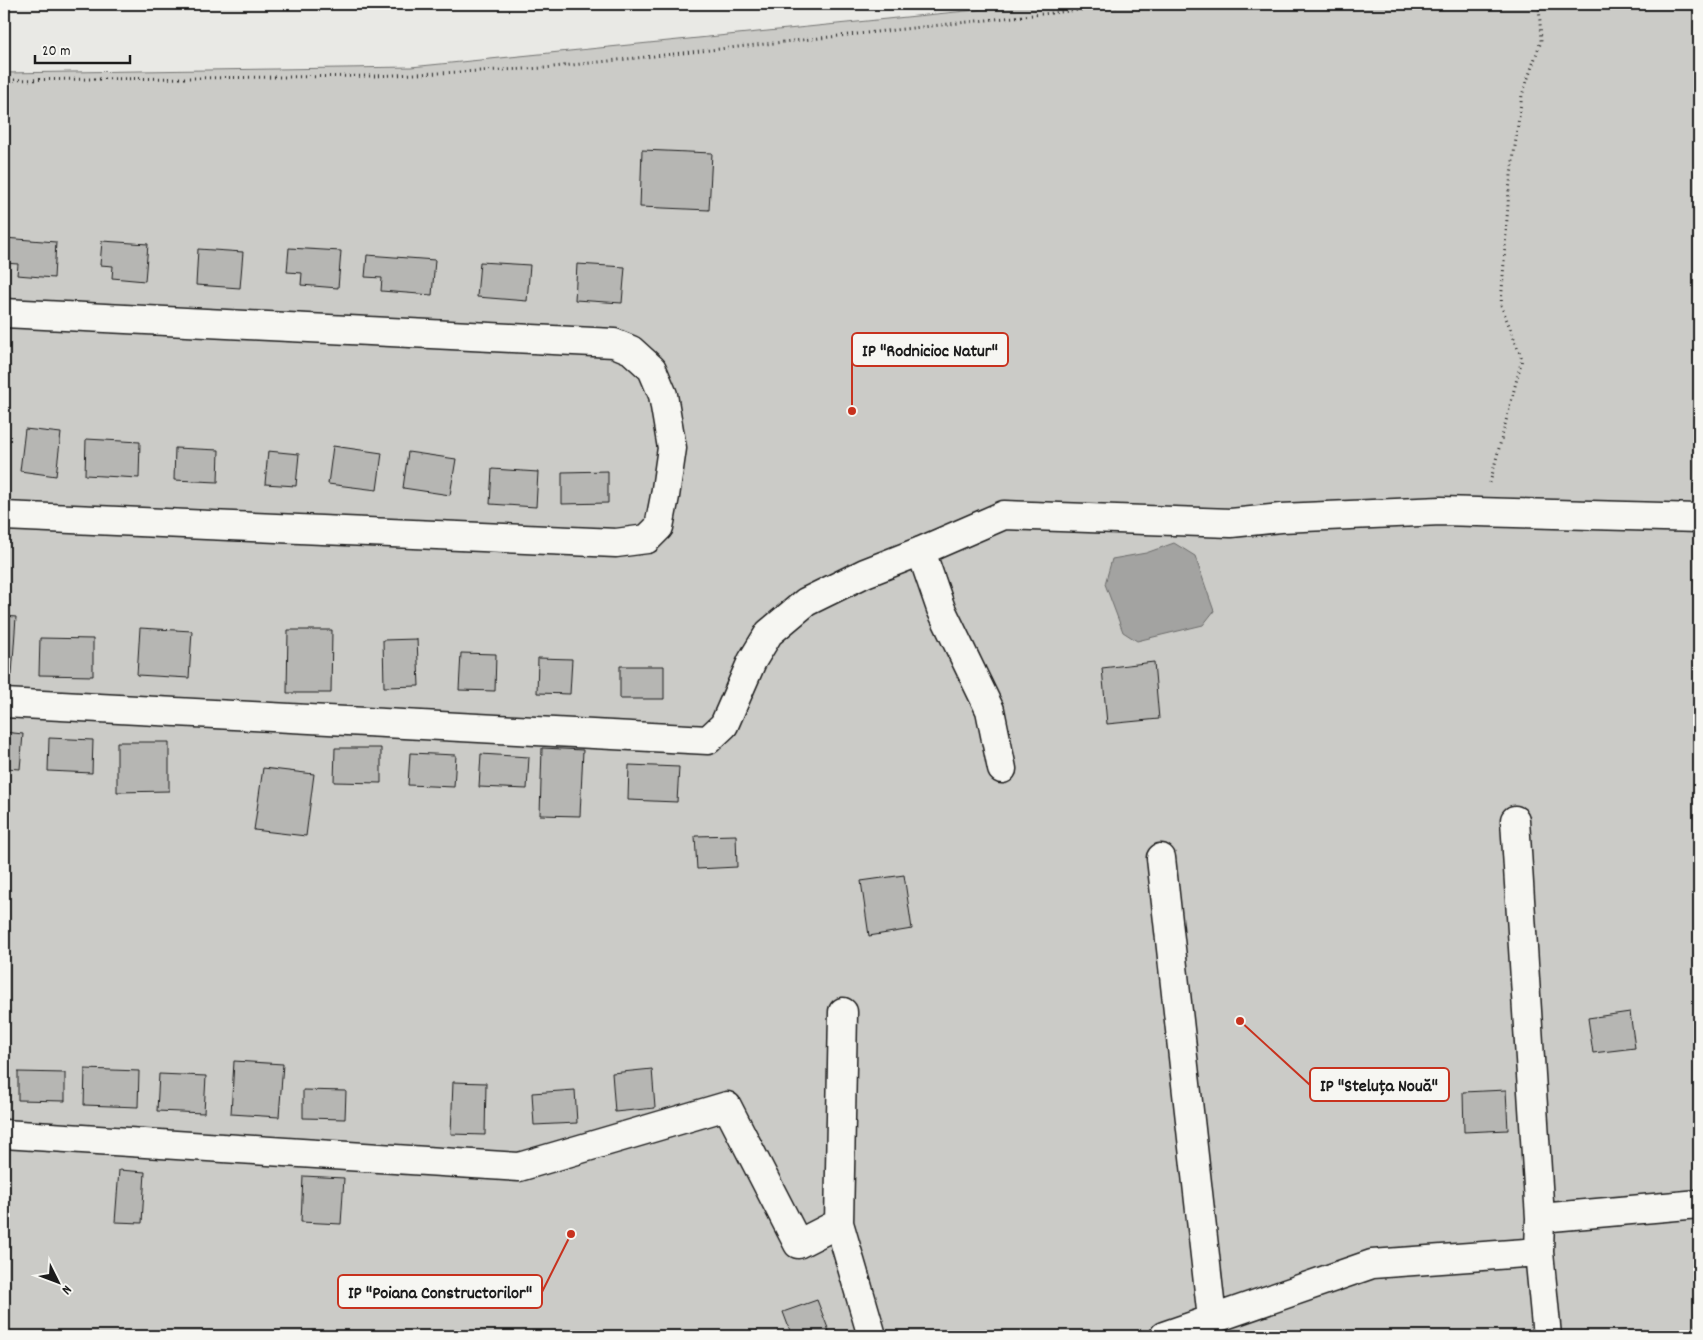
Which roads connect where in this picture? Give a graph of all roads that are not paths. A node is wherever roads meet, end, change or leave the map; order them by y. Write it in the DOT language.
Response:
graph roads {
  1 [pos="4,313"];
  2 [pos="4,516"];
  3 [pos="1699,518"];
  4 [pos="921,551"];
  5 [pos="4,703"];
  6 [pos="1002,769"];
  7 [pos="1515,820"];
  8 [pos="1161,858"];
  9 [pos="843,1012"];
  10 [pos="4,1134"];
  11 [pos="1699,1204"];
  12 [pos="1540,1218"];
  13 [pos="839,1224"];
  14 [pos="1539,1252"];
  15 [pos="1212,1319"];
  16 [pos="872,1336"];
  17 [pos="1164,1336"];
  18 [pos="1547,1336"];
  1 -- 2 [label="street"];
  3 -- 4 [label="street"];
  4 -- 5 [label="street"];
  4 -- 6 [label="street"];
  7 -- 12 [label="street"];
  8 -- 15 [label="street"];
  9 -- 13 [label="street"];
  10 -- 13 [label="street"];
  11 -- 12 [label="street"];
  12 -- 14 [label="street"];
  13 -- 16 [label="street"];
  14 -- 15 [label="street"];
  14 -- 18 [label="street"];
  15 -- 17 [label="street"];
}
